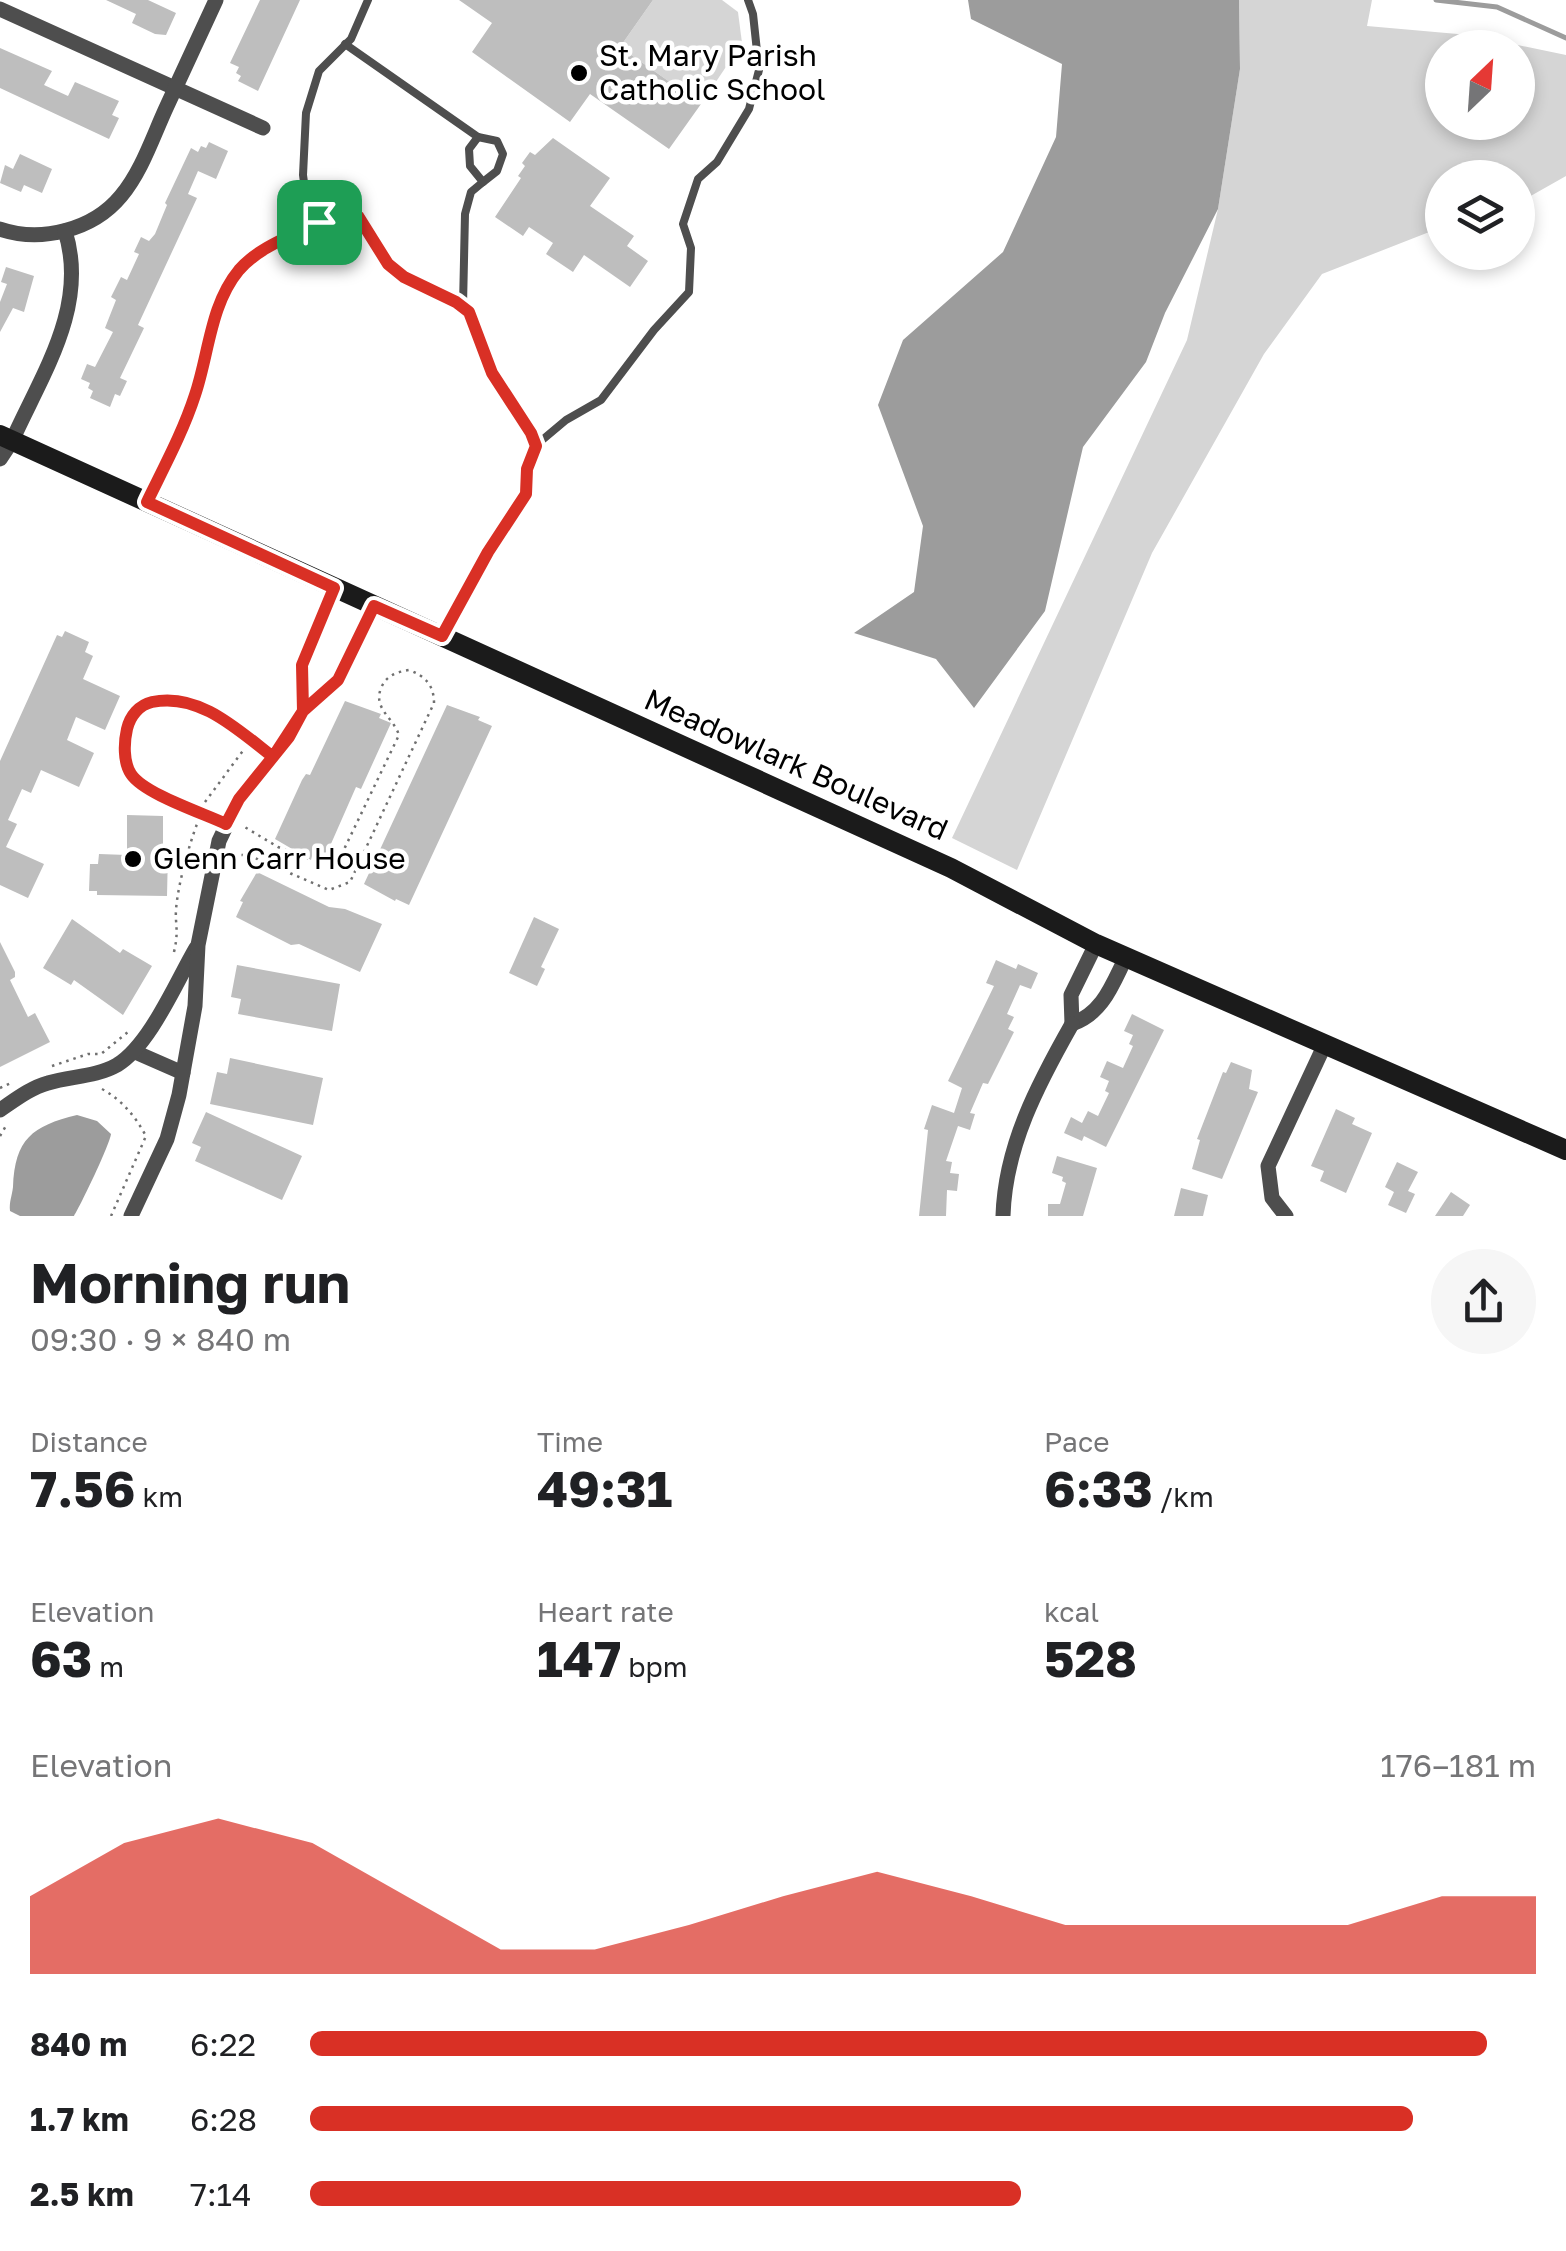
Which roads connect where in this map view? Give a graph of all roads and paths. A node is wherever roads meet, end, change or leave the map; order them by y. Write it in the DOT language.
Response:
graph roads {
  1 [pos="216,0"];
  2 [pos="368,0"];
  3 [pos="748,0"];
  4 [pos="0,9"];
  5 [pos="345,44"];
  6 [pos="175,89"];
  7 [pos="263,128"];
  8 [pos="478,137"];
  9 [pos="483,182"];
  10 [pos="310,226"];
  11 [pos="0,229"];
  12 [pos="66,232"];
  13 [pos="463,306"];
  14 [pos="6,438"];
  15 [pos="536,446"];
  16 [pos="0,460"];
  17 [pos="147,502"];
  18 [pos="334,588"];
  19 [pos="374,606"];
  20 [pos="442,636"];
  21 [pos="303,711"];
  22 [pos="250,740"];
  23 [pos="273,757"];
  24 [pos="202,812"];
  25 [pos="233,823"];
  26 [pos="228,858"];
  27 [pos="1096,944"];
  28 [pos="198,945"];
  29 [pos="1126,957"];
  30 [pos="172,960"];
  31 [pos="1072,1024"];
  32 [pos="131,1030"];
  33 [pos="1325,1044"];
  34 [pos="135,1052"];
  35 [pos="50,1068"];
  36 [pos="183,1073"];
  37 [pos="14,1082"];
  38 [pos="98,1087"];
  39 [pos="0,1088"];
  40 [pos="5,1115"];
  41 [pos="0,1136"];
  42 [pos="1566,1150"];
  43 [pos="111,1216"];
  44 [pos="132,1216"];
  45 [pos="1003,1216"];
  46 [pos="1286,1216"];
  1 -- 6 [label="street"];
  2 -- 5 [label="lane"];
  3 -- 15 [label="lane"];
  4 -- 6 [label="street"];
  5 -- 8 [label="lane"];
  5 -- 10 [label="lane"];
  6 -- 7 [label="street"];
  6 -- 12 [label="street"];
  8 -- 9 [label="lane"];
  8 -- 9 [label="lane"];
  9 -- 13 [label="lane"];
  10 -- 13 [label="lane"];
  10 -- 17 [label="lane"];
  11 -- 12 [label="street"];
  12 -- 14 [label="street"];
  13 -- 15 [label="lane"];
  14 -- 16 [label="street"];
  14 -- 17 [label="street, Meadowlark Boulevard"];
  15 -- 20 [label="lane"];
  17 -- 18 [label="street, Meadowlark Boulevard"];
  18 -- 19 [label="street, Meadowlark Boulevard"];
  18 -- 21 [label="street"];
  19 -- 20 [label="street, Meadowlark Boulevard"];
  19 -- 21 [label="street"];
  20 -- 27 [label="street, Meadowlark Boulevard"];
  21 -- 23 [label="street"];
  22 -- 23 [label="lane"];
  22 -- 24 [label="path"];
  22 -- 24 [label="lane"];
  23 -- 25 [label="street"];
  24 -- 25 [label="lane"];
  24 -- 30 [label="path"];
  25 -- 26 [label="path"];
  25 -- 28 [label="street"];
  27 -- 29 [label="street, Meadowlark Boulevard"];
  27 -- 31 [label="street"];
  28 -- 34 [label="street"];
  28 -- 36 [label="street"];
  29 -- 31 [label="street"];
  29 -- 33 [label="street, Meadowlark Boulevard"];
  31 -- 45 [label="street"];
  32 -- 35 [label="path"];
  33 -- 42 [label="street, Meadowlark Boulevard"];
  33 -- 46 [label="street"];
  34 -- 36 [label="street"];
  34 -- 40 [label="street"];
  36 -- 44 [label="street"];
  37 -- 39 [label="path"];
  38 -- 43 [label="path"];
  40 -- 41 [label="path"];
}
